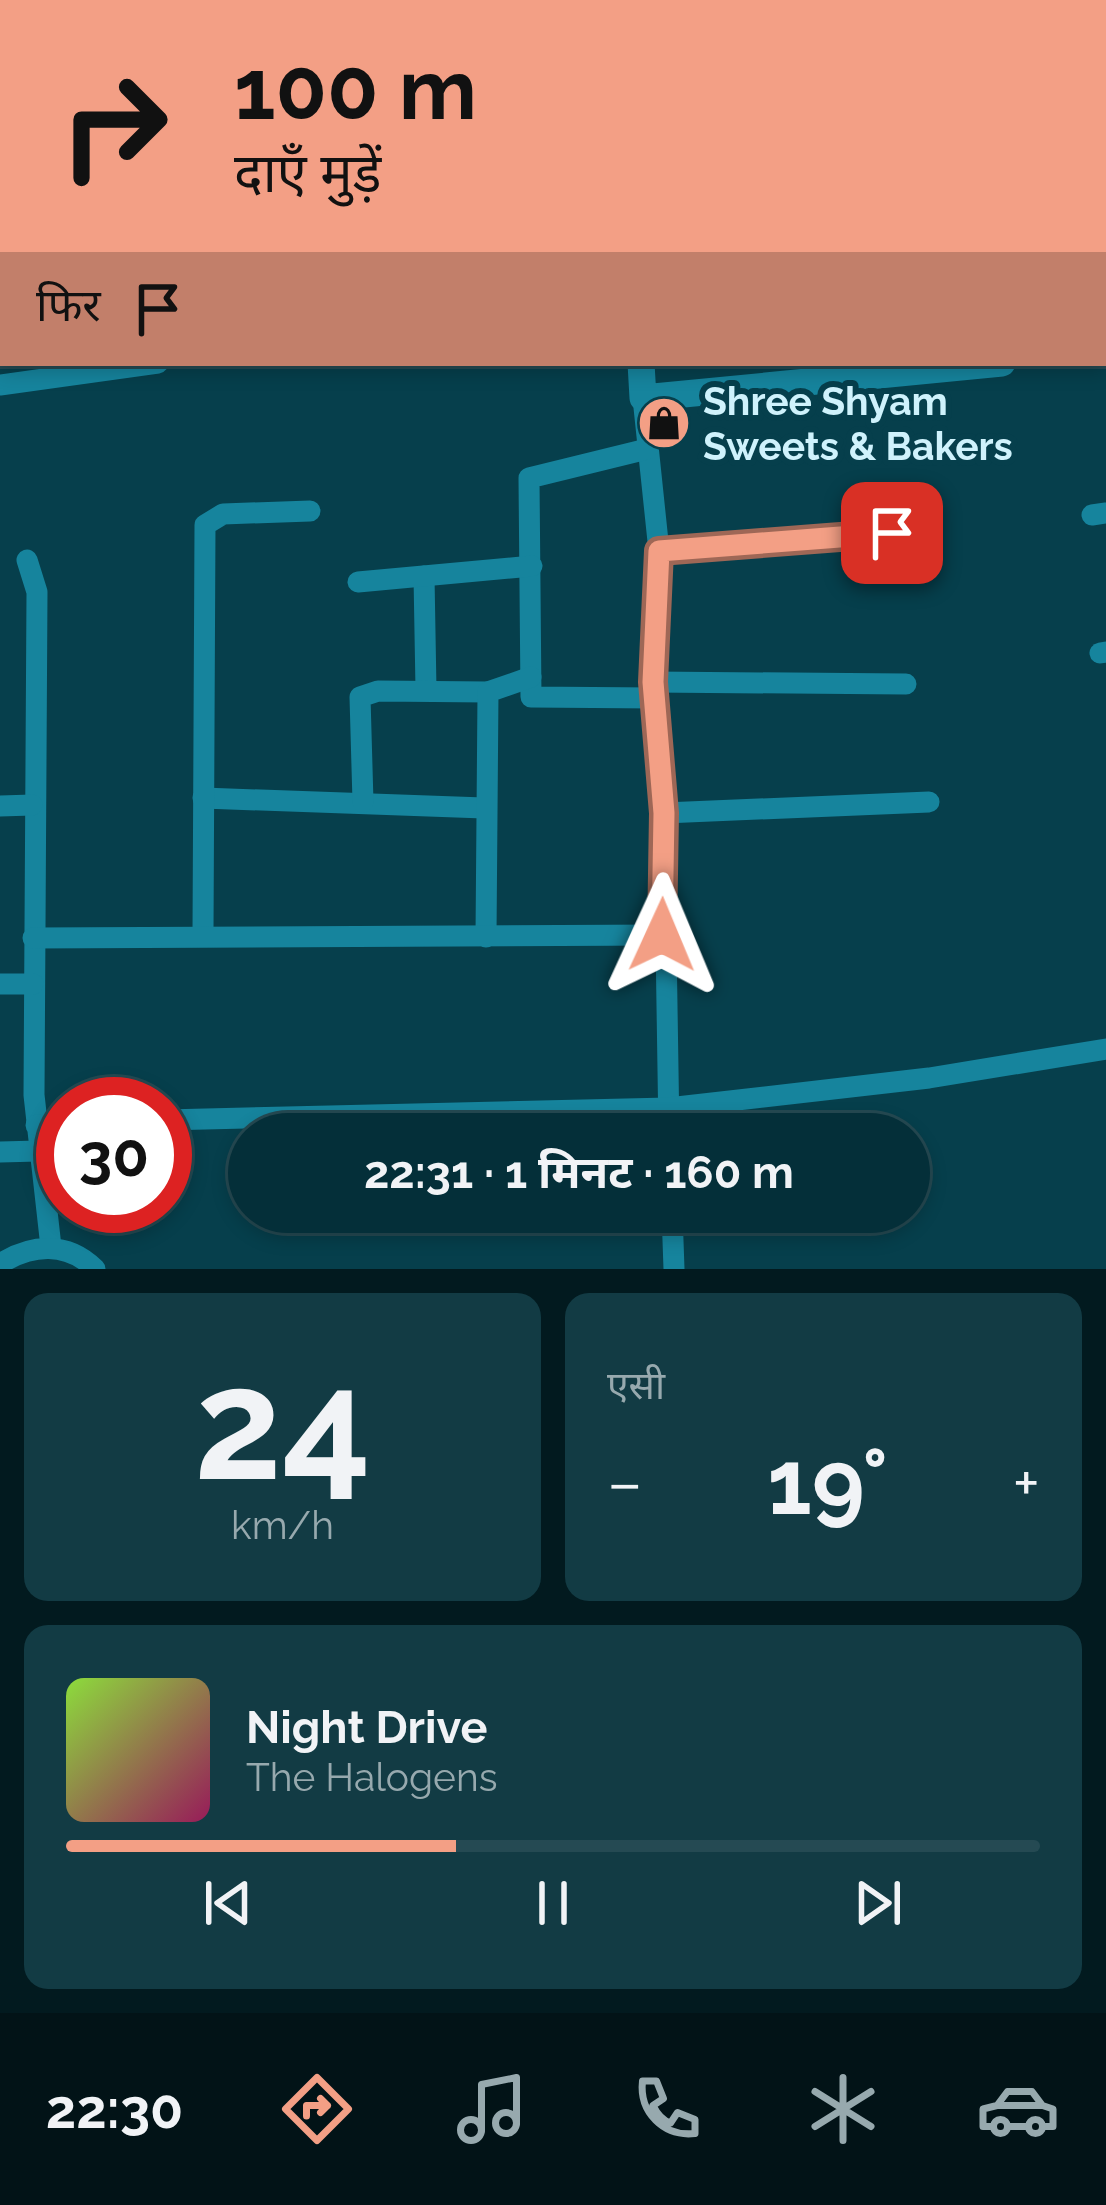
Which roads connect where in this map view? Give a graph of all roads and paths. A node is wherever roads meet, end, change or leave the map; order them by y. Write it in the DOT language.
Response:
graph roads {
  1 [pos="136,366"];
  2 [pos="641,366"];
  3 [pos="971,366"];
  4 [pos="0,385"];
  5 [pos="643,398"];
  6 [pos="647,449"];
  7 [pos="310,511"];
  8 [pos="892,533"];
  9 [pos="659,551"];
  10 [pos="27,560"];
  11 [pos="532,566"];
  12 [pos="424,576"];
  13 [pos="358,582"];
  14 [pos="531,677"];
  15 [pos="906,684"];
  16 [pos="426,690"];
  17 [pos="653,690"];
  18 [pos="488,692"];
  19 [pos="203,798"];
  20 [pos="363,802"];
  21 [pos="929,802"];
  22 [pos="32,805"];
  23 [pos="0,806"];
  24 [pos="484,808"];
  25 [pos="664,813"];
  26 [pos="203,933"];
  27 [pos="662,935"];
  28 [pos="486,937"];
  29 [pos="33,938"];
  30 [pos="33,983"];
  31 [pos="0,984"];
  32 [pos="1106,1049"];
  33 [pos="668,1108"];
  34 [pos="668,1113"];
  35 [pos="192,1119"];
  36 [pos="36,1125"];
  37 [pos="0,1151"];
  38 [pos="36,1151"];
  39 [pos="49,1233"];
  40 [pos="673,1233"];
  41 [pos="51,1247"];
  42 [pos="0,1264"];
  43 [pos="95,1269"];
  44 [pos="674,1269"];
  1 -- 4 [label="street"];
  2 -- 5 [label="street"];
  3 -- 5 [label="street"];
  5 -- 6 [label="street"];
  6 -- 9 [label="street"];
  6 -- 11 [label="street"];
  7 -- 19 [label="street"];
  8 -- 9 [label="street"];
  9 -- 17 [label="street"];
  10 -- 22 [label="street"];
  11 -- 12 [label="street"];
  11 -- 14 [label="street"];
  12 -- 13 [label="street"];
  12 -- 16 [label="street"];
  14 -- 17 [label="street"];
  14 -- 18 [label="street"];
  15 -- 17 [label="street"];
  16 -- 18 [label="street"];
  16 -- 20 [label="street"];
  17 -- 25 [label="street"];
  18 -- 24 [label="street"];
  19 -- 20 [label="street"];
  19 -- 26 [label="street"];
  20 -- 24 [label="street"];
  21 -- 25 [label="street"];
  22 -- 23 [label="street"];
  22 -- 29 [label="street"];
  24 -- 28 [label="street"];
  25 -- 27 [label="street"];
  26 -- 28 [label="street"];
  26 -- 29 [label="street"];
  27 -- 28 [label="street"];
  27 -- 33 [label="street"];
  29 -- 30 [label="street"];
  30 -- 31 [label="street"];
  30 -- 36 [label="street"];
  32 -- 33 [label="street"];
  33 -- 34 [label="street"];
  33 -- 35 [label="street"];
  37 -- 38 [label="street"];
  39 -- 41 [label="street"];
  40 -- 44 [label="street"];
  41 -- 42 [label="street"];
  41 -- 43 [label="street"];
}
